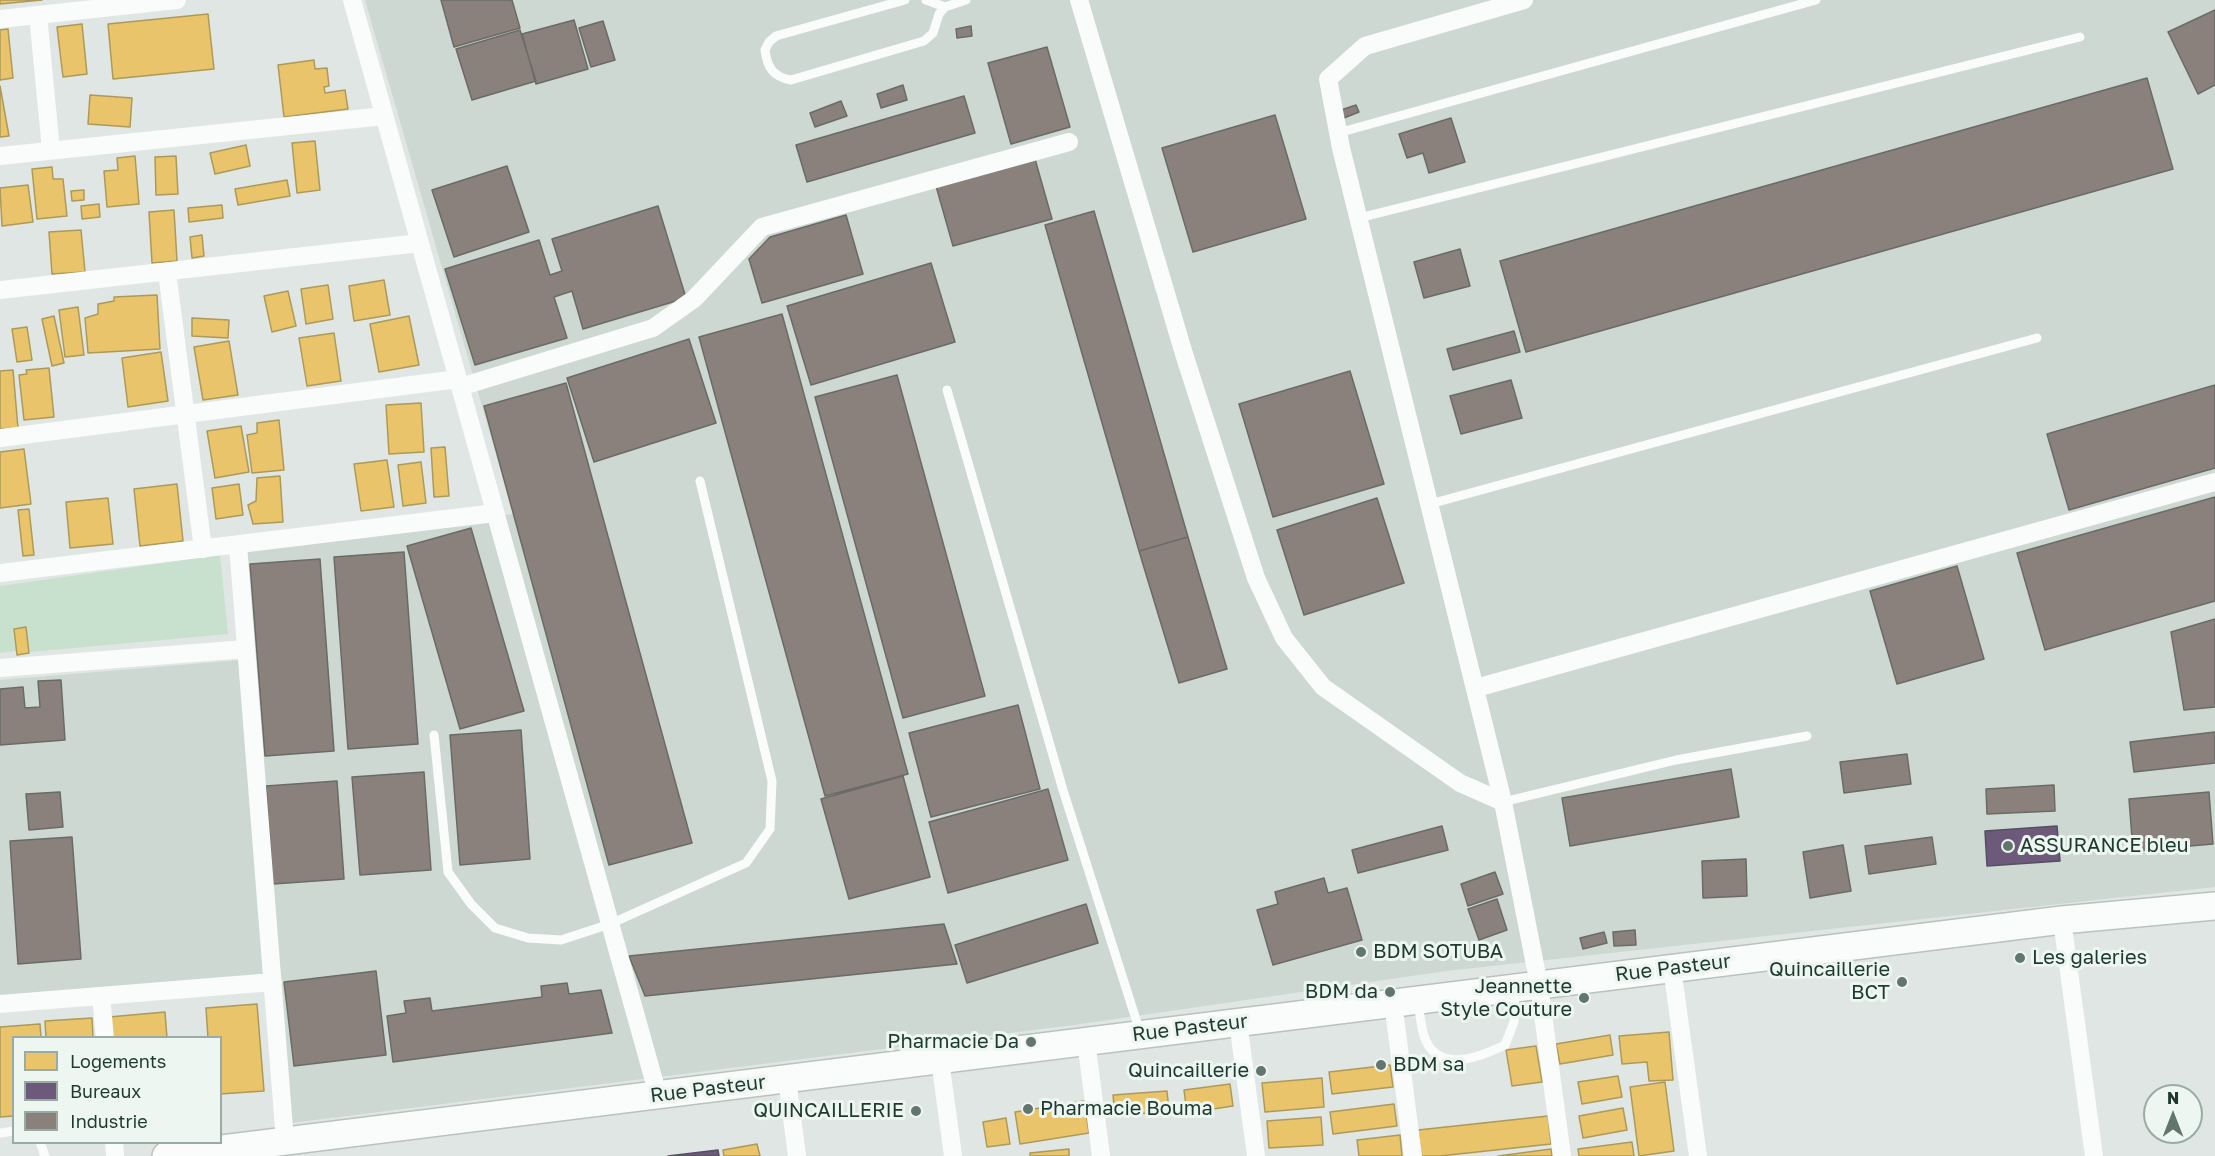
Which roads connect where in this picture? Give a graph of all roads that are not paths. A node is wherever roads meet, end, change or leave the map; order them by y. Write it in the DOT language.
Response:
graph roads {
  1 [pos="177,0"];
  2 [pos="352,0"];
  3 [pos="905,0"];
  4 [pos="926,0"];
  5 [pos="966,0"];
  6 [pos="1079,0"];
  7 [pos="1524,0"];
  8 [pos="1816,0"];
  9 [pos="945,7"];
  10 [pos="38,15"];
  11 [pos="0,19"];
  12 [pos="2080,37"];
  13 [pos="384,116"];
  14 [pos="1338,133"];
  15 [pos="1069,142"];
  16 [pos="51,150"];
  17 [pos="0,156"];
  18 [pos="1359,218"];
  19 [pos="420,243"];
  20 [pos="167,272"];
  21 [pos="0,290"];
  22 [pos="2037,338"];
  23 [pos="459,383"];
  24 [pos="947,390"];
  25 [pos="186,414"];
  26 [pos="0,438"];
  27 [pos="700,481"];
  28 [pos="2215,482"];
  29 [pos="1430,504"];
  30 [pos="495,513"];
  31 [pos="238,545"];
  32 [pos="203,549"];
  33 [pos="0,573"];
  34 [pos="246,649"];
  35 [pos="0,668"];
  36 [pos="1476,688"];
  37 [pos="434,735"];
  38 [pos="1807,736"];
  39 [pos="1503,802"];
  40 [pos="2215,906"];
  41 [pos="2062,920"];
  42 [pos="610,924"];
  43 [pos="1672,968"];
  44 [pos="273,982"];
  45 [pos="1527,987"];
  46 [pos="101,996"];
  47 [pos="1405,1002"];
  48 [pos="0,1004"];
  49 [pos="1238,1022"];
  50 [pos="1141,1035"];
  51 [pos="105,1036"];
  52 [pos="1086,1041"];
  53 [pos="940,1060"];
  54 [pos="787,1079"];
  55 [pos="658,1095"];
  56 [pos="285,1142"];
  57 [pos="168,1156"];
  58 [pos="797,1156"];
  59 [pos="953,1156"];
  60 [pos="1101,1156"];
  61 [pos="1256,1156"];
  62 [pos="1413,1156"];
  63 [pos="1563,1156"];
  64 [pos="1698,1156"];
  65 [pos="2094,1156"];
  1 -- 10 [label="street"];
  2 -- 13 [label="street"];
  3 -- 9 [label="lane"];
  4 -- 9 [label="lane"];
  5 -- 9 [label="lane"];
  6 -- 39 [label="street"];
  7 -- 14 [label="street"];
  8 -- 14 [label="lane"];
  10 -- 11 [label="street"];
  10 -- 16 [label="street"];
  12 -- 18 [label="lane"];
  13 -- 16 [label="street"];
  13 -- 19 [label="street"];
  14 -- 18 [label="street"];
  15 -- 23 [label="street"];
  16 -- 17 [label="street"];
  18 -- 29 [label="street"];
  19 -- 20 [label="street"];
  19 -- 23 [label="street"];
  20 -- 21 [label="street"];
  20 -- 25 [label="street"];
  22 -- 29 [label="lane"];
  23 -- 25 [label="street"];
  23 -- 30 [label="street"];
  24 -- 50 [label="lane"];
  25 -- 26 [label="street"];
  25 -- 32 [label="street"];
  27 -- 42 [label="lane"];
  28 -- 36 [label="street"];
  29 -- 36 [label="street"];
  30 -- 31 [label="street"];
  30 -- 42 [label="street"];
  31 -- 32 [label="street"];
  31 -- 34 [label="street"];
  32 -- 33 [label="street"];
  34 -- 35 [label="street"];
  34 -- 44 [label="street"];
  36 -- 39 [label="street"];
  37 -- 42 [label="lane"];
  38 -- 39 [label="lane"];
  39 -- 45 [label="street"];
  40 -- 41 [label="main road, Rue Pasteur"];
  41 -- 43 [label="main road, Rue Pasteur"];
  41 -- 65 [label="street"];
  42 -- 55 [label="street"];
  43 -- 45 [label="main road, Rue Pasteur"];
  43 -- 64 [label="street"];
  44 -- 46 [label="street"];
  44 -- 56 [label="street"];
  45 -- 47 [label="main road, Rue Pasteur"];
  45 -- 47 [label="lane"];
  45 -- 63 [label="street"];
  46 -- 48 [label="street"];
  46 -- 51 [label="street"];
  47 -- 49 [label="main road, Rue Pasteur"];
  47 -- 62 [label="street"];
  49 -- 50 [label="main road, Rue Pasteur"];
  49 -- 61 [label="street"];
  50 -- 52 [label="main road, Rue Pasteur"];
  52 -- 53 [label="main road, Rue Pasteur"];
  52 -- 60 [label="street"];
  53 -- 54 [label="main road, Rue Pasteur"];
  53 -- 59 [label="street"];
  54 -- 55 [label="main road, Rue Pasteur"];
  54 -- 58 [label="street"];
  55 -- 56 [label="main road, Rue Pasteur"];
  56 -- 57 [label="main road, Rue Pasteur"];
}
